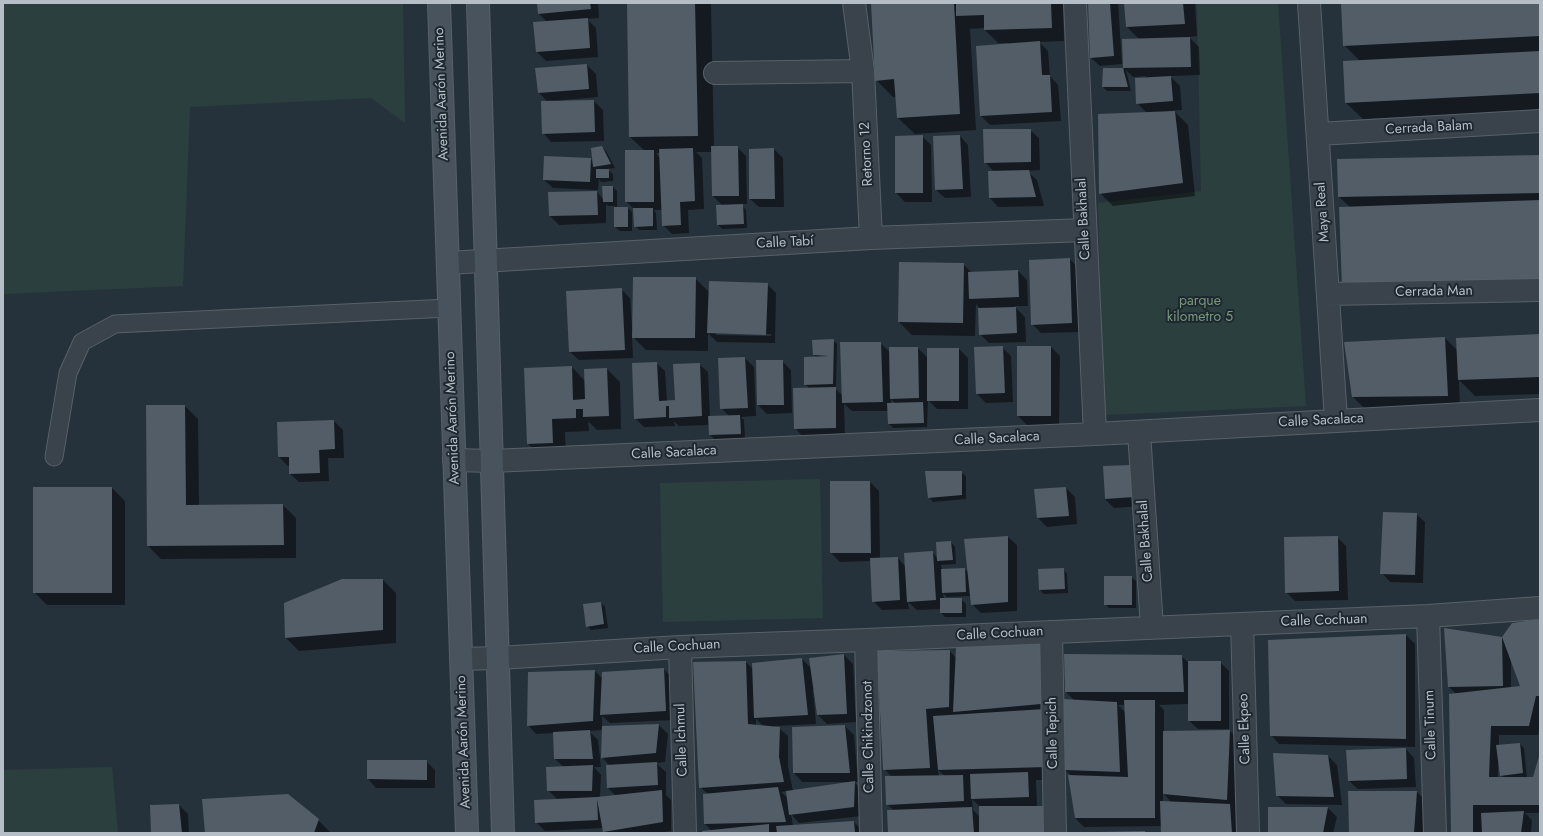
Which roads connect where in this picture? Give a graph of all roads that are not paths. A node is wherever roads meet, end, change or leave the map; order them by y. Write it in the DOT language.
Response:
graph roads {
  1 [pos="439,3"];
  2 [pos="478,3"];
  3 [pos="854,3"];
  4 [pos="1075,3"];
  5 [pos="1309,3"];
  6 [pos="863,71"];
  7 [pos="715,73"];
  8 [pos="1540,121"];
  9 [pos="1318,134"];
  10 [pos="1085,230"];
  11 [pos="871,238"];
  12 [pos="486,260"];
  13 [pos="448,263"];
  14 [pos="1540,290"];
  15 [pos="1328,294"];
  16 [pos="449,308"];
  17 [pos="1540,410"];
  18 [pos="1336,420"];
  19 [pos="1139,432"];
  20 [pos="1094,434"];
  21 [pos="54,457"];
  22 [pos="454,460"];
  23 [pos="492,461"];
  24 [pos="1540,608"];
  25 [pos="1428,616"];
  26 [pos="1242,624"];
  27 [pos="1152,627"];
  28 [pos="1051,632"];
  29 [pos="866,640"];
  30 [pos="680,647"];
  31 [pos="498,658"];
  32 [pos="461,659"];
  33 [pos="467,833"];
  34 [pos="504,833"];
  35 [pos="685,833"];
  36 [pos="871,833"];
  37 [pos="1055,833"];
  38 [pos="1248,833"];
  39 [pos="1435,833"];
  1 -- 13 [label="main road, Avenida Aarón Merino"];
  2 -- 12 [label="main road"];
  3 -- 6 [label="street, Retorno 12"];
  4 -- 10 [label="street, Calle Bakhalal"];
  5 -- 9 [label="street, Maya Real"];
  6 -- 7 [label="street"];
  6 -- 11 [label="street, Retorno 12"];
  8 -- 9 [label="street, Cerrada Balam"];
  9 -- 15 [label="street, Maya Real"];
  10 -- 11 [label="street, Calle Tabí"];
  10 -- 20 [label="street, Calle Bakhalal"];
  11 -- 12 [label="street, Calle Tabí"];
  12 -- 13 [label="street, Calle Tabí"];
  12 -- 23 [label="main road"];
  13 -- 16 [label="main road, Avenida Aarón Merino"];
  14 -- 15 [label="street, Cerrada Man"];
  15 -- 18 [label="street, Maya Real"];
  16 -- 21 [label="lane"];
  16 -- 22 [label="main road, Avenida Aarón Merino"];
  17 -- 18 [label="street, Calle Sacalaca"];
  18 -- 19 [label="street, Calle Sacalaca"];
  19 -- 20 [label="street, Calle Sacalaca"];
  19 -- 27 [label="street, Calle Bakhalal"];
  20 -- 23 [label="street, Calle Sacalaca"];
  22 -- 23 [label="street, Calle Sacalaca"];
  22 -- 32 [label="main road, Avenida Aarón Merino"];
  23 -- 31 [label="main road"];
  24 -- 25 [label="street, Calle Cochuan"];
  25 -- 26 [label="street, Calle Cochuan"];
  25 -- 39 [label="street, Calle Tinum"];
  26 -- 27 [label="street, Calle Cochuan"];
  26 -- 38 [label="street, Calle Ekpeo"];
  27 -- 28 [label="street, Calle Cochuan"];
  28 -- 29 [label="street, Calle Cochuan"];
  28 -- 37 [label="street, Calle Tepich"];
  29 -- 30 [label="street, Calle Cochuan"];
  29 -- 36 [label="street, Calle Chikindzonot"];
  30 -- 31 [label="street, Calle Cochuan"];
  30 -- 35 [label="street, Calle Ichmul"];
  31 -- 32 [label="street, Calle Cochuan"];
  31 -- 34 [label="main road"];
  32 -- 33 [label="main road, Avenida Aarón Merino"];
}
